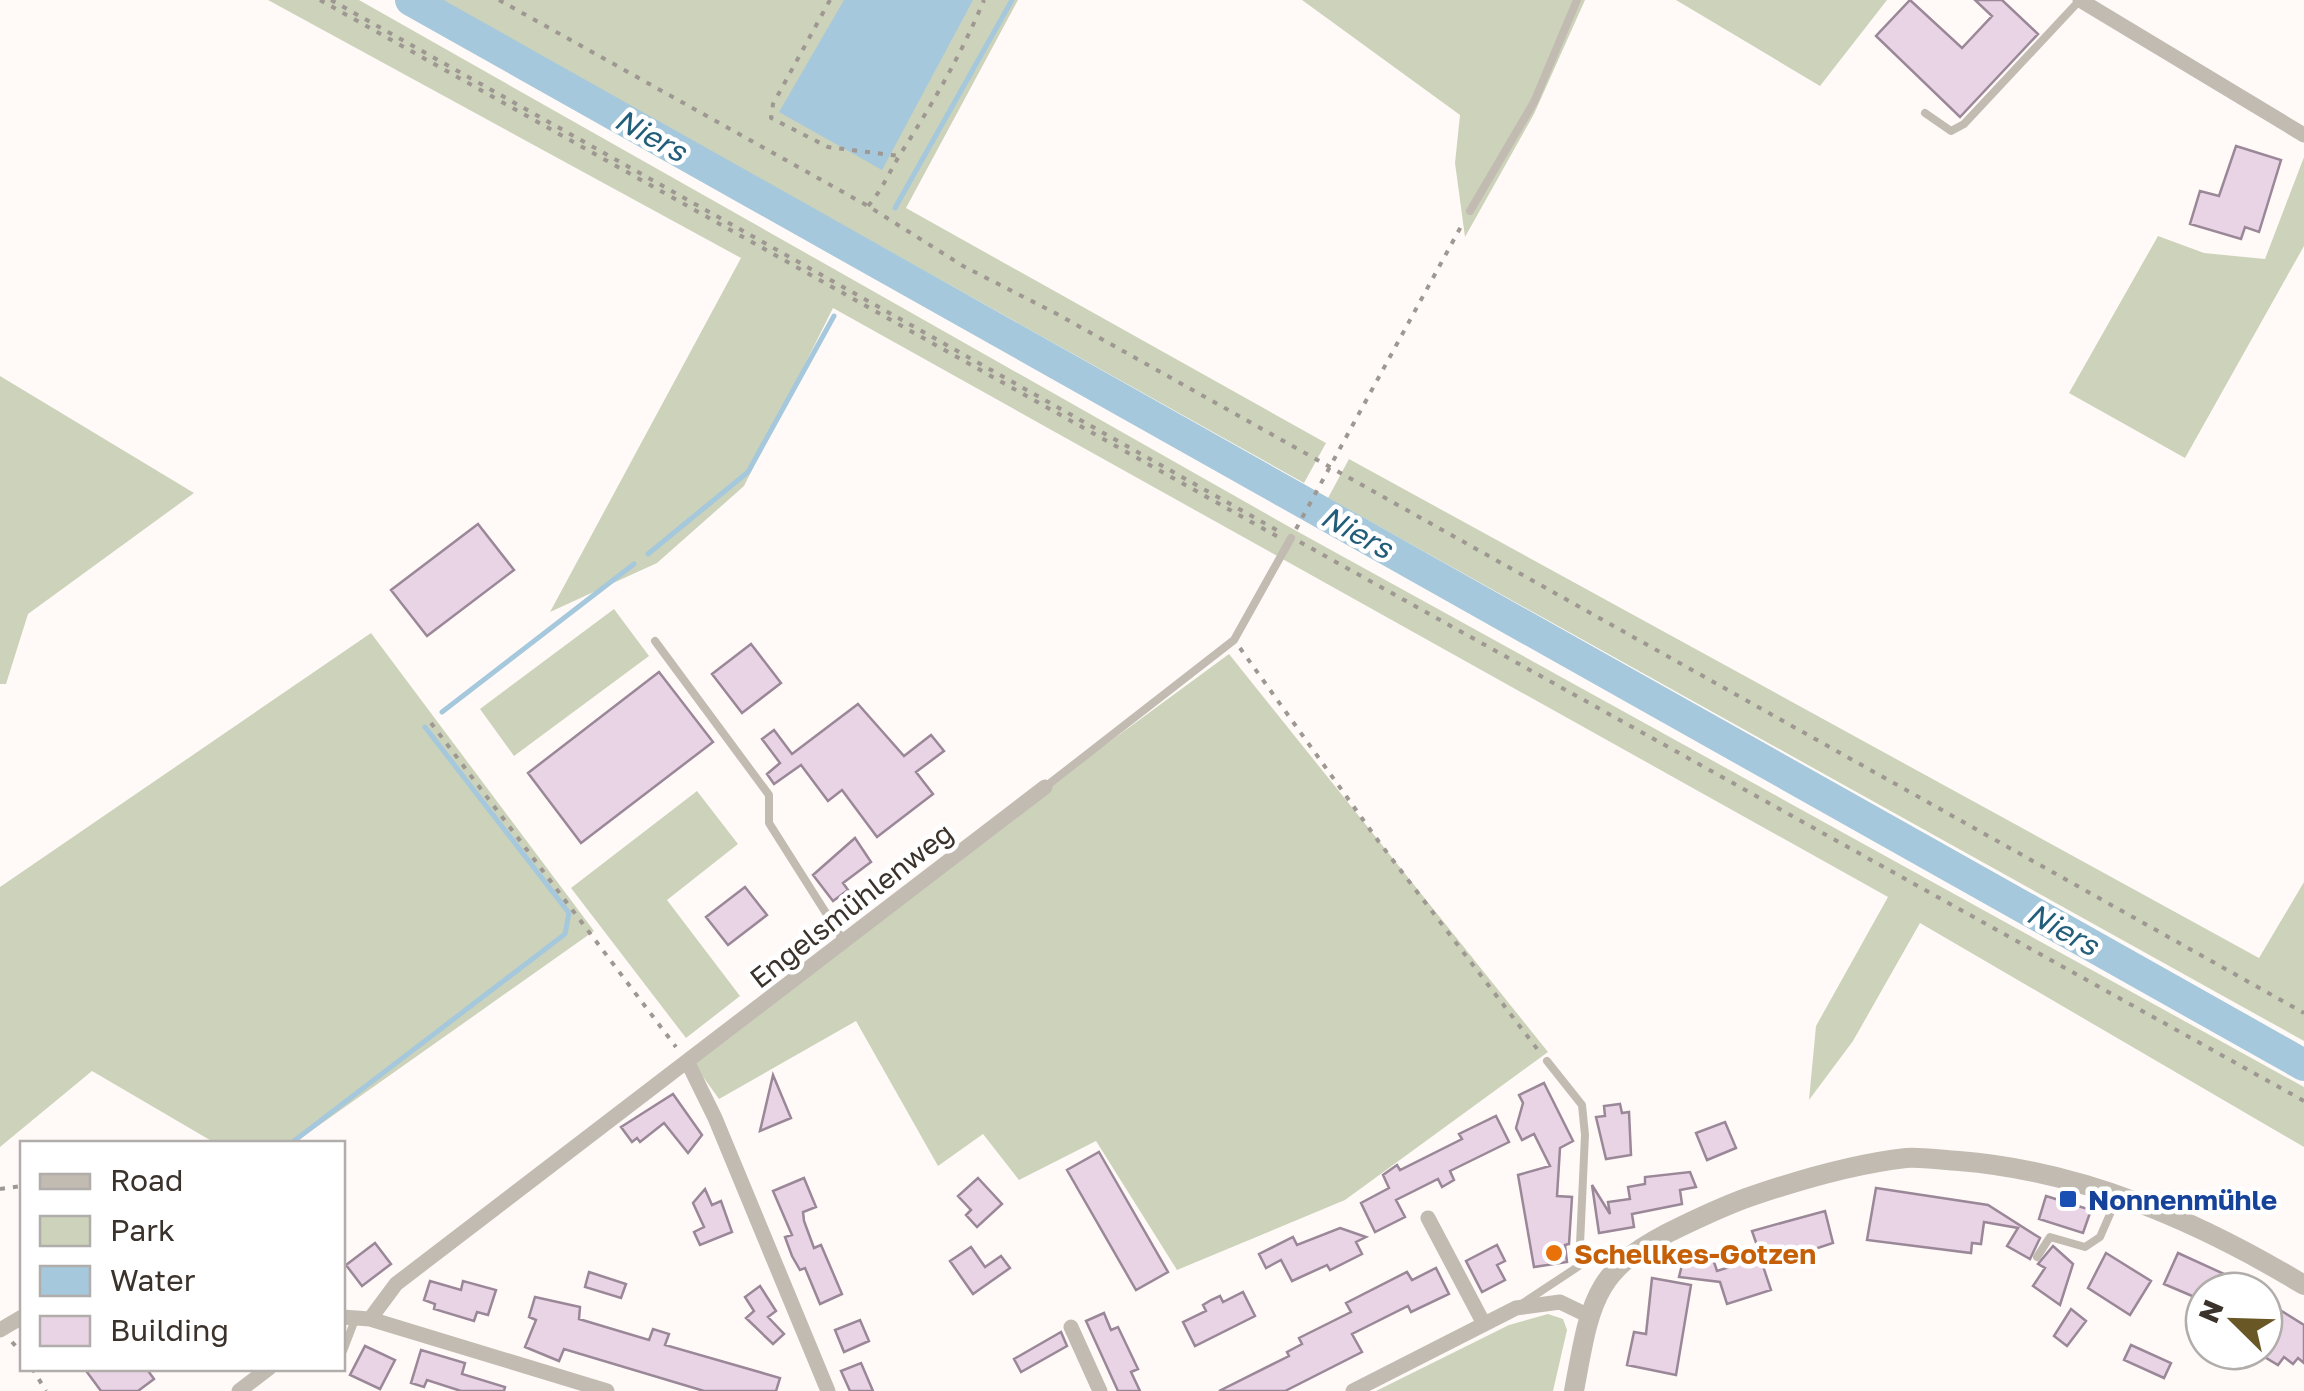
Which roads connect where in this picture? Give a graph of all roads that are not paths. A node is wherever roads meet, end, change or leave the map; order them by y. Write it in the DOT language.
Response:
graph roads {
  1 [pos="1577,0"];
  2 [pos="2080,0"];
  3 [pos="1925,113"];
  4 [pos="2304,135"];
  5 [pos="1470,211"];
  6 [pos="1291,538"];
  7 [pos="655,641"];
  8 [pos="1045,788"];
  9 [pos="844,942"];
  10 [pos="1547,1061"];
  11 [pos="688,1062"];
  12 [pos="2118,1194"];
  13 [pos="1428,1218"];
  14 [pos="2037,1257"];
  15 [pos="2304,1285"];
  16 [pos="1516,1308"];
  17 [pos="1589,1316"];
  18 [pos="356,1318"];
  19 [pos="1484,1324"];
  20 [pos="1071,1327"];
  21 [pos="345,1346"];
  22 [pos="265,1371"];
  23 [pos="240,1391"];
  24 [pos="606,1391"];
  25 [pos="828,1391"];
  26 [pos="1100,1391"];
  27 [pos="1354,1391"];
  28 [pos="1574,1391"];
  1 -- 5 [label="lane"];
  2 -- 3 [label="lane"];
  2 -- 4 [label="street"];
  6 -- 8 [label="lane"];
  7 -- 9 [label="lane"];
  8 -- 9 [label="street, Engelsmühlenweg"];
  9 -- 11 [label="street, Engelsmühlenweg"];
  10 -- 16 [label="lane"];
  11 -- 18 [label="street, Engelsmühlenweg"];
  11 -- 25 [label="street"];
  12 -- 14 [label="lane"];
  12 -- 15 [label="street"];
  12 -- 17 [label="street"];
  13 -- 19 [label="street"];
  16 -- 17 [label="street"];
  16 -- 19 [label="street"];
  17 -- 28 [label="street"];
  18 -- 21 [label="lane"];
  18 -- 24 [label="street"];
  19 -- 27 [label="street"];
  20 -- 26 [label="street"];
  22 -- 23 [label="street"];
}
